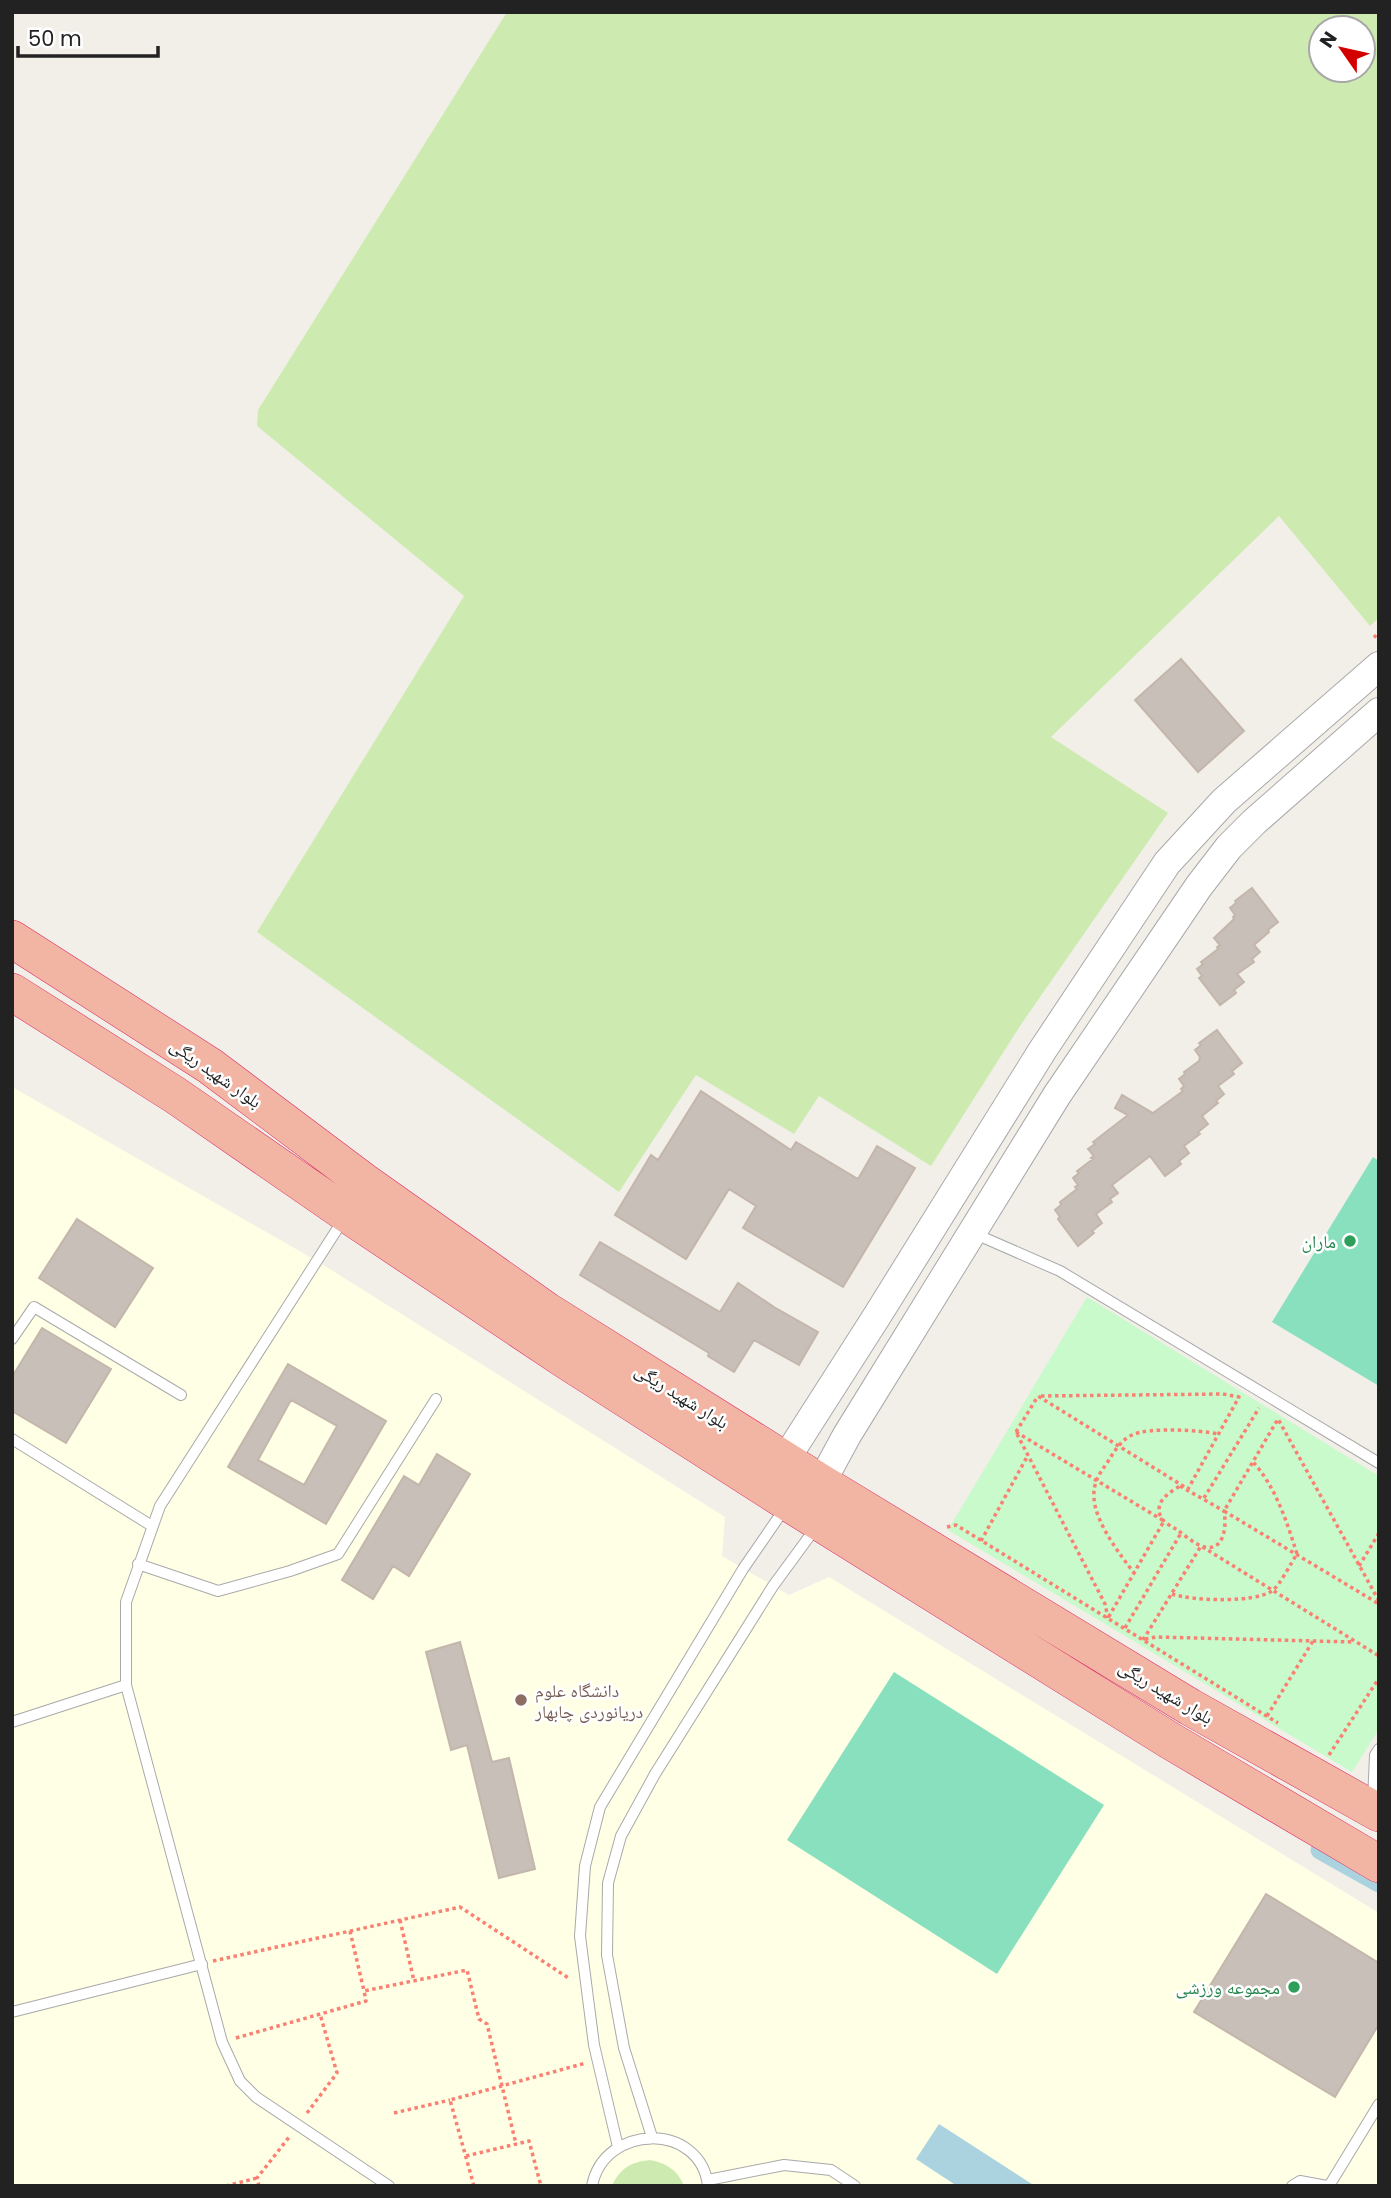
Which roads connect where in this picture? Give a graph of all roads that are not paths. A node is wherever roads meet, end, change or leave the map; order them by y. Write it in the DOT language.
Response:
graph roads {
  1 [pos="1379,666"];
  2 [pos="1379,712"];
  3 [pos="1167,863"];
  4 [pos="1199,886"];
  5 [pos="12,939"];
  6 [pos="14,994"];
  7 [pos="346,1214"];
  8 [pos="973,1233"];
  9 [pos="12,1339"];
  10 [pos="181,1395"];
  11 [pos="436,1399"];
  12 [pos="816,1414"];
  13 [pos="847,1434"];
  14 [pos="12,1440"];
  15 [pos="785,1460"];
  16 [pos="1379,1463"];
  17 [pos="821,1483"];
  18 [pos="789,1503"];
  19 [pos="820,1522"];
  20 [pos="152,1526"];
  21 [pos="138,1564"];
  22 [pos="126,1685"];
  23 [pos="12,1721"];
  24 [pos="1379,1749"];
  25 [pos="1377,1809"];
  26 [pos="1379,1864"];
  27 [pos="202,1964"];
  28 [pos="12,2012"];
  29 [pos="1379,2104"];
  30 [pos="652,2137"];
  31 [pos="618,2147"];
  32 [pos="708,2183"];
  33 [pos="389,2186"];
  34 [pos="592,2186"];
  35 [pos="855,2186"];
  36 [pos="1292,2186"];
  37 [pos="1328,2186"];
  1 -- 3 [label="street"];
  2 -- 4 [label="street"];
  3 -- 4 [label="street"];
  3 -- 12 [label="street"];
  4 -- 8 [label="street"];
  5 -- 15 [label="highway, بلوار شهید ریگی"];
  6 -- 7 [label="highway, بلوار شهید ریگی"];
  7 -- 18 [label="highway, بلوار شهید ریگی"];
  7 -- 20 [label="lane"];
  8 -- 13 [label="street"];
  8 -- 16 [label="lane"];
  9 -- 10 [label="lane"];
  11 -- 21 [label="lane"];
  12 -- 13 [label="street"];
  12 -- 15 [label="street"];
  13 -- 17 [label="street"];
  14 -- 20 [label="lane"];
  15 -- 17 [label="highway, بلوار شهید ریگی"];
  17 -- 25 [label="highway, بلوار شهید ریگی"];
  18 -- 19 [label="highway, بلوار شهید ریگی"];
  18 -- 31 [label="lane"];
  19 -- 26 [label="highway, بلوار شهید ریگی"];
  19 -- 30 [label="lane"];
  20 -- 21 [label="lane"];
  21 -- 22 [label="lane"];
  22 -- 23 [label="lane"];
  22 -- 27 [label="lane"];
  24 -- 25 [label="lane"];
  27 -- 28 [label="lane"];
  27 -- 33 [label="lane"];
  29 -- 37 [label="lane"];
  30 -- 31 [label="lane"];
  30 -- 32 [label="lane"];
  31 -- 34 [label="lane"];
  32 -- 35 [label="lane"];
  36 -- 37 [label="lane"];
}
